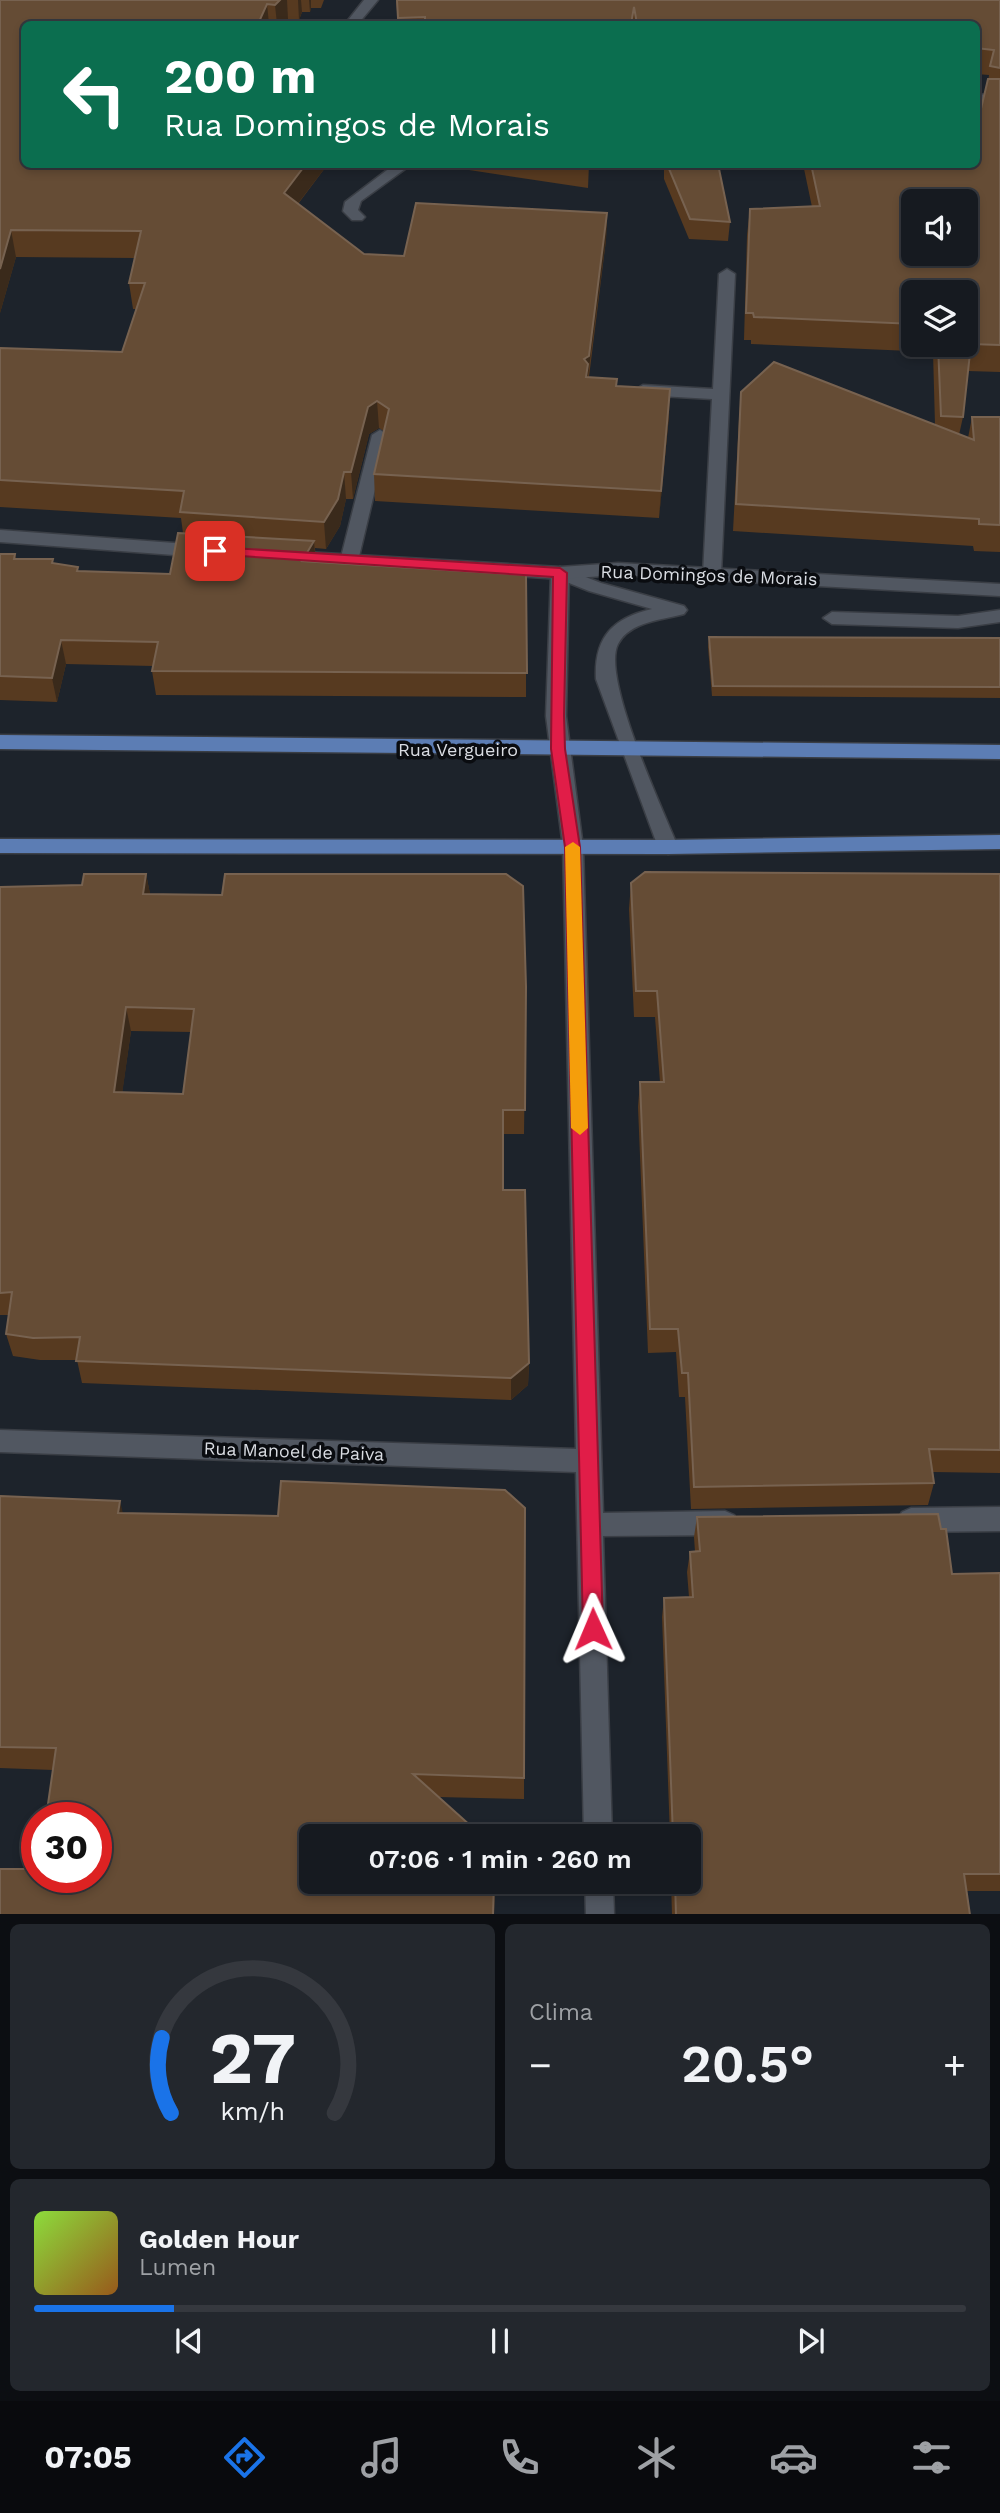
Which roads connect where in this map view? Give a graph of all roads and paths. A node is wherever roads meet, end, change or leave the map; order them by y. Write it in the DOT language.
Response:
graph roads {
  1 [pos="371,0"];
  2 [pos="354,21"];
  3 [pos="980,98"];
  4 [pos="1000,100"];
  5 [pos="399,168"];
  6 [pos="357,217"];
  7 [pos="727,274"];
  8 [pos="619,388"];
  9 [pos="721,394"];
  10 [pos="380,435"];
  11 [pos="0,536"];
  12 [pos="223,552"];
  13 [pos="265,555"];
  14 [pos="349,561"];
  15 [pos="560,573"];
  16 [pos="712,574"];
  17 [pos="1000,590"];
  18 [pos="1000,616"];
  19 [pos="832,618"];
  20 [pos="0,742"];
  21 [pos="558,749"];
  22 [pos="630,749"];
  23 [pos="1000,752"];
  24 [pos="1000,842"];
  25 [pos="0,846"];
  26 [pos="573,847"];
  27 [pos="668,847"];
  28 [pos="0,1441"];
  29 [pos="589,1461"];
  30 [pos="1000,1519"];
  31 [pos="891,1520"];
  32 [pos="754,1522"];
  33 [pos="590,1525"];
  34 [pos="598,1824"];
  35 [pos="599,1894"];
  36 [pos="600,1914"];
  1 -- 2 [label="street"];
  3 -- 4 [label="street"];
  5 -- 6 [label="street"];
  7 -- 9 [label="street"];
  8 -- 9 [label="street"];
  9 -- 16 [label="street"];
  10 -- 14 [label="street"];
  11 -- 12 [label="street"];
  13 -- 14 [label="street, Rua Domingos de Morais"];
  14 -- 15 [label="street, Rua Domingos de Morais"];
  15 -- 16 [label="street, Rua Domingos de Morais"];
  15 -- 21 [label="street"];
  15 -- 22 [label="street"];
  16 -- 17 [label="street, Rua Domingos de Morais"];
  18 -- 19 [label="street"];
  20 -- 21 [label="main road, Rua Vergueiro"];
  21 -- 22 [label="main road, Rua Vergueiro"];
  21 -- 26 [label="street"];
  22 -- 23 [label="main road, Rua Vergueiro"];
  22 -- 27 [label="street"];
  24 -- 27 [label="main road"];
  25 -- 26 [label="main road"];
  26 -- 27 [label="main road"];
  26 -- 29 [label="street"];
  28 -- 29 [label="street, Rua Manoel de Paiva"];
  29 -- 33 [label="street"];
  30 -- 31 [label="street"];
  32 -- 33 [label="street"];
  33 -- 34 [label="street"];
  35 -- 36 [label="street"];
}
